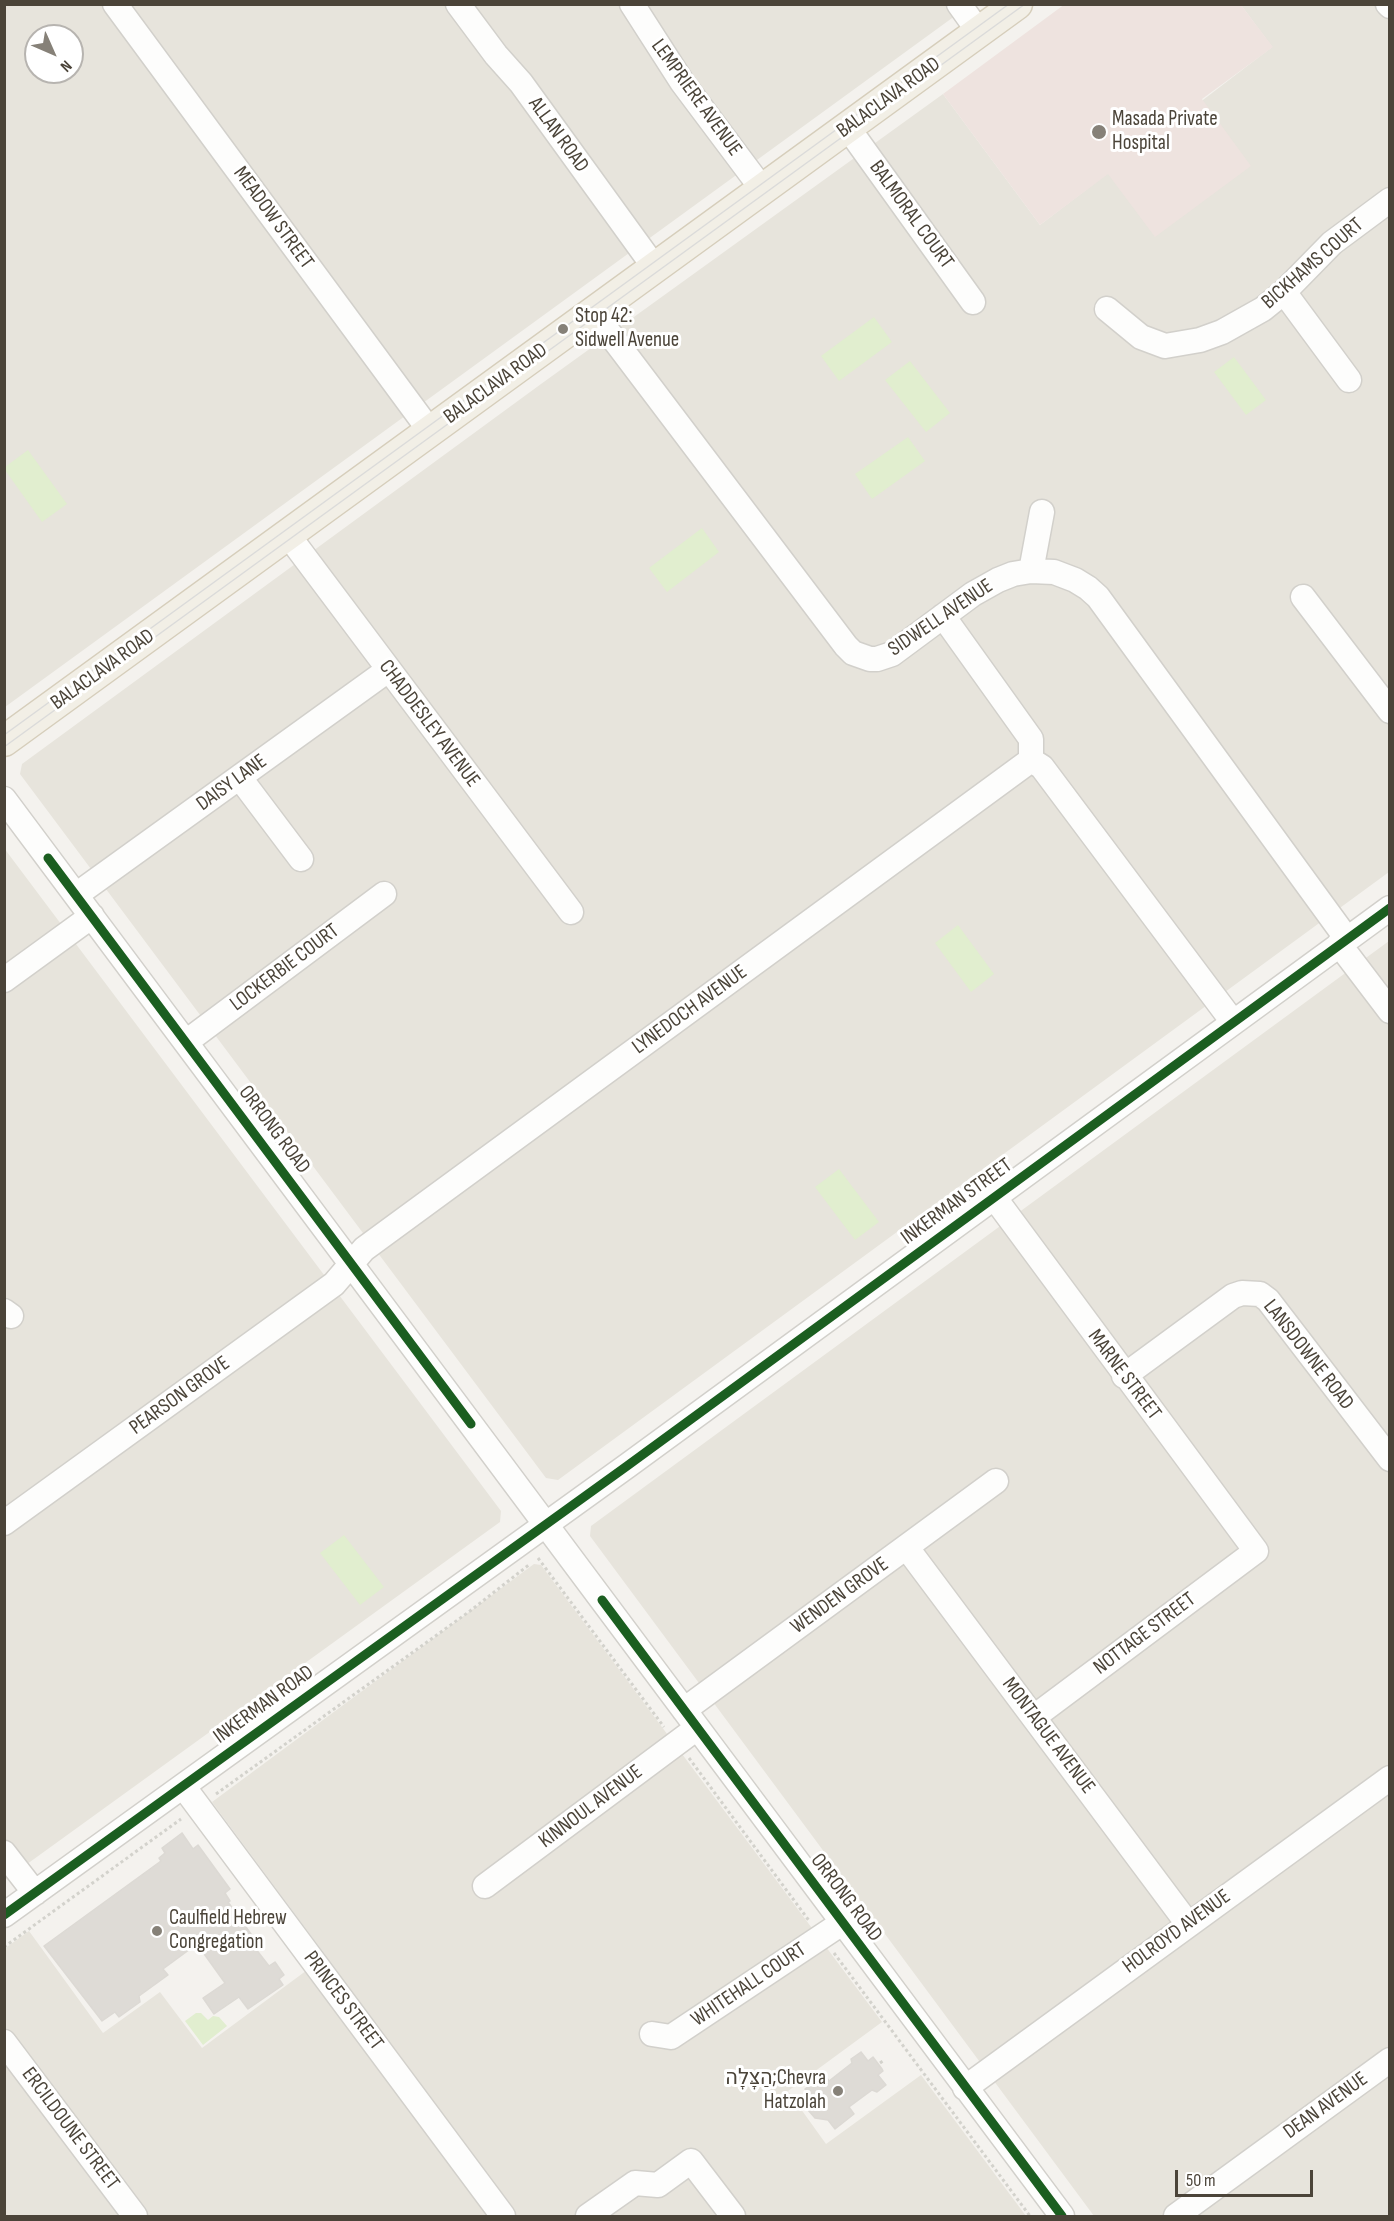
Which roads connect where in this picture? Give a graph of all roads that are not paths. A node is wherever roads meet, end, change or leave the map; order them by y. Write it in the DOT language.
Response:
graph roads {
  1 [pos="115,4"];
  2 [pos="458,4"];
  3 [pos="632,4"];
  4 [pos="959,4"];
  5 [pos="1017,4"];
  6 [pos="979,32"];
  7 [pos="848,128"];
  8 [pos="763,190"];
  9 [pos="1389,200"];
  10 [pos="655,268"];
  11 [pos="1284,292"];
  12 [pos="974,302"];
  13 [pos="1107,309"];
  14 [pos="594,313"];
  15 [pos="1349,380"];
  16 [pos="430,431"];
  17 [pos="1042,512"];
  18 [pos="288,536"];
  19 [pos="1031,571"];
  20 [pos="1304,597"];
  21 [pos="944,616"];
  22 [pos="388,670"];
  23 [pos="1389,711"];
  24 [pos="4,741"];
  25 [pos="1031,760"];
  26 [pos="240,778"];
  27 [pos="4,799"];
  28 [pos="301,859"];
  29 [pos="384,894"];
  30 [pos="76,895"];
  31 [pos="1389,908"];
  32 [pos="571,912"];
  33 [pos="92,916"];
  34 [pos="1343,942"];
  35 [pos="4,980"];
  36 [pos="1389,1011"];
  37 [pos="1233,1022"];
  38 [pos="186,1042"];
  39 [pos="993,1197"];
  40 [pos="352,1264"];
  41 [pos="1124,1376"];
  42 [pos="1389,1459"];
  43 [pos="996,1481"];
  44 [pos="4,1523"];
  45 [pos="546,1524"];
  46 [pos="907,1548"];
  47 [pos="1256,1551"];
  48 [pos="1034,1717"];
  49 [pos="691,1719"];
  50 [pos="1389,1778"];
  51 [pos="183,1786"];
  52 [pos="4,1853"];
  53 [pos="485,1886"];
  54 [pos="35,1893"];
  55 [pos="4,1915"];
  56 [pos="842,1923"];
  57 [pos="1188,1924"];
  58 [pos="652,2034"];
  59 [pos="4,2042"];
  60 [pos="1389,2060"];
  61 [pos="965,2088"];
  62 [pos="135,2217"];
  63 [pos="503,2217"];
  64 [pos="588,2217"];
  65 [pos="733,2217"];
  66 [pos="1062,2217"];
  67 [pos="1176,2217"];
  1 -- 16 [label="street, MEADOW STREET"];
  2 -- 10 [label="street, ALLAN ROAD"];
  3 -- 8 [label="street, LEMPRIERE AVENUE"];
  4 -- 6 [label="street"];
  5 -- 6 [label="main road, BALACLAVA ROAD"];
  6 -- 7 [label="main road, BALACLAVA ROAD"];
  7 -- 8 [label="main road, BALACLAVA ROAD"];
  7 -- 12 [label="street, BALMORAL COURT"];
  8 -- 10 [label="main road, BALACLAVA ROAD"];
  9 -- 11 [label="street, BICKHAMS COURT"];
  10 -- 14 [label="main road, BALACLAVA ROAD"];
  11 -- 13 [label="street, BICKHAMS COURT"];
  11 -- 15 [label="street"];
  14 -- 16 [label="main road, BALACLAVA ROAD"];
  14 -- 21 [label="street, SIDWELL AVENUE"];
  16 -- 18 [label="main road, BALACLAVA ROAD"];
  17 -- 19 [label="street"];
  18 -- 22 [label="street, CHADDESLEY AVENUE"];
  18 -- 24 [label="main road, BALACLAVA ROAD"];
  19 -- 21 [label="street, SIDWELL AVENUE"];
  19 -- 34 [label="street, SIDWELL AVENUE"];
  20 -- 23 [label="street"];
  21 -- 25 [label="street"];
  22 -- 26 [label="street, DAISY LANE"];
  22 -- 32 [label="street, CHADDESLEY AVENUE"];
  25 -- 37 [label="street"];
  25 -- 40 [label="street, LYNEDOCH AVENUE"];
  26 -- 28 [label="street"];
  26 -- 30 [label="street, DAISY LANE"];
  27 -- 30 [label="street, ORRONG ROAD"];
  29 -- 38 [label="street, LOCKERBIE COURT"];
  30 -- 33 [label="street, ORRONG ROAD"];
  31 -- 34 [label="street, INKERMAN STREET"];
  33 -- 35 [label="street"];
  33 -- 38 [label="street, ORRONG ROAD"];
  34 -- 36 [label="street, SIDWELL AVENUE"];
  34 -- 37 [label="street, INKERMAN STREET"];
  37 -- 39 [label="street, INKERMAN STREET"];
  38 -- 40 [label="street, ORRONG ROAD"];
  39 -- 41 [label="street, MARNE STREET"];
  39 -- 45 [label="street, INKERMAN STREET"];
  40 -- 44 [label="street, PEARSON GROVE"];
  40 -- 45 [label="street, ORRONG ROAD"];
  41 -- 42 [label="street, LANSDOWNE ROAD"];
  41 -- 47 [label="street, MARNE STREET"];
  43 -- 46 [label="street, WENDEN GROVE"];
  45 -- 49 [label="street, ORRONG ROAD"];
  45 -- 51 [label="street, INKERMAN ROAD"];
  46 -- 48 [label="street, MONTAGUE AVENUE"];
  46 -- 49 [label="street, WENDEN GROVE"];
  47 -- 48 [label="street, NOTTAGE STREET"];
  48 -- 57 [label="street, MONTAGUE AVENUE"];
  49 -- 53 [label="street, KINNOUL AVENUE"];
  49 -- 56 [label="street, ORRONG ROAD"];
  50 -- 57 [label="street, HOLROYD AVENUE"];
  51 -- 54 [label="street, INKERMAN ROAD"];
  51 -- 63 [label="street, PRINCES STREET"];
  52 -- 54 [label="street"];
  54 -- 55 [label="street, INKERMAN ROAD"];
  56 -- 58 [label="street, WHITEHALL COURT"];
  56 -- 61 [label="street, ORRONG ROAD"];
  57 -- 61 [label="street, HOLROYD AVENUE"];
  59 -- 62 [label="street, ERCILDOUNE STREET"];
  60 -- 67 [label="street, DEAN AVENUE"];
  61 -- 66 [label="street, ORRONG ROAD"];
  64 -- 65 [label="street"];
}
